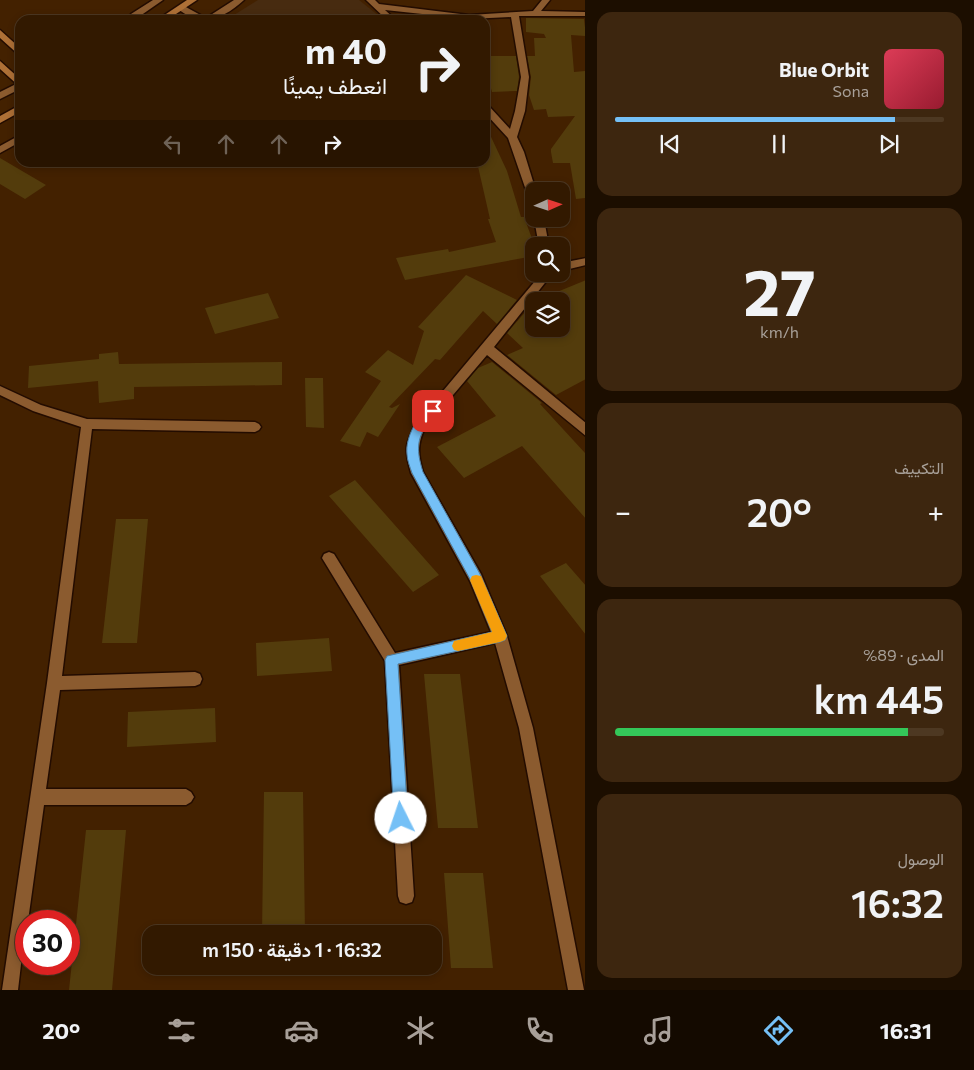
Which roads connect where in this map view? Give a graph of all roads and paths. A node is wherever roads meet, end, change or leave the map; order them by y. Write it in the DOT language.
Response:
graph roads {
  1 [pos="159,0"];
  2 [pos="193,0"];
  3 [pos="240,0"];
  4 [pos="370,0"];
  5 [pos="546,0"];
  6 [pos="377,6"];
  7 [pos="181,8"];
  8 [pos="535,13"];
  9 [pos="585,14"];
  10 [pos="139,15"];
  11 [pos="170,15"];
  12 [pos="194,15"];
  13 [pos="216,15"];
  14 [pos="387,15"];
  15 [pos="438,15"];
  16 [pos="515,15"];
  17 [pos="490,17"];
  18 [pos="0,34"];
  19 [pos="15,49"];
  20 [pos="0,64"];
  21 [pos="15,79"];
  22 [pos="15,87"];
  23 [pos="0,96"];
  24 [pos="15,111"];
  25 [pos="490,113"];
  26 [pos="0,120"];
  27 [pos="512,137"];
  28 [pos="15,141"];
  29 [pos="0,150"];
  30 [pos="529,182"];
  31 [pos="541,282"];
  32 [pos="488,348"];
  33 [pos="0,390"];
  34 [pos="580,417"];
  35 [pos="87,424"];
  36 [pos="255,427"];
  37 [pos="585,431"];
  38 [pos="329,558"];
  39 [pos="500,636"];
  40 [pos="392,660"];
  41 [pos="194,679"];
  42 [pos="54,683"];
  43 [pos="38,797"];
  44 [pos="186,797"];
  45 [pos="406,896"];
  46 [pos="10,990"];
  47 [pos="576,990"];
  1 -- 10 [label="street"];
  2 -- 7 [label="street"];
  3 -- 13 [label="street"];
  4 -- 6 [label="street"];
  5 -- 8 [label="street"];
  6 -- 14 [label="street"];
  6 -- 15 [label="street"];
  7 -- 11 [label="street"];
  7 -- 12 [label="street"];
  8 -- 9 [label="street"];
  8 -- 16 [label="street"];
  16 -- 17 [label="street"];
  16 -- 27 [label="street"];
  18 -- 19 [label="street"];
  20 -- 21 [label="street"];
  22 -- 23 [label="street"];
  24 -- 26 [label="street"];
  25 -- 27 [label="street"];
  27 -- 30 [label="street"];
  28 -- 29 [label="street"];
  31 -- 32 [label="street"];
  32 -- 34 [label="street"];
  32 -- 39 [label="street"];
  33 -- 35 [label="street"];
  34 -- 37 [label="street"];
  35 -- 36 [label="street"];
  35 -- 42 [label="street"];
  38 -- 40 [label="street"];
  39 -- 40 [label="street"];
  39 -- 47 [label="street"];
  40 -- 45 [label="street"];
  41 -- 42 [label="street"];
  42 -- 43 [label="street"];
  43 -- 44 [label="street"];
  43 -- 46 [label="street"];
}
